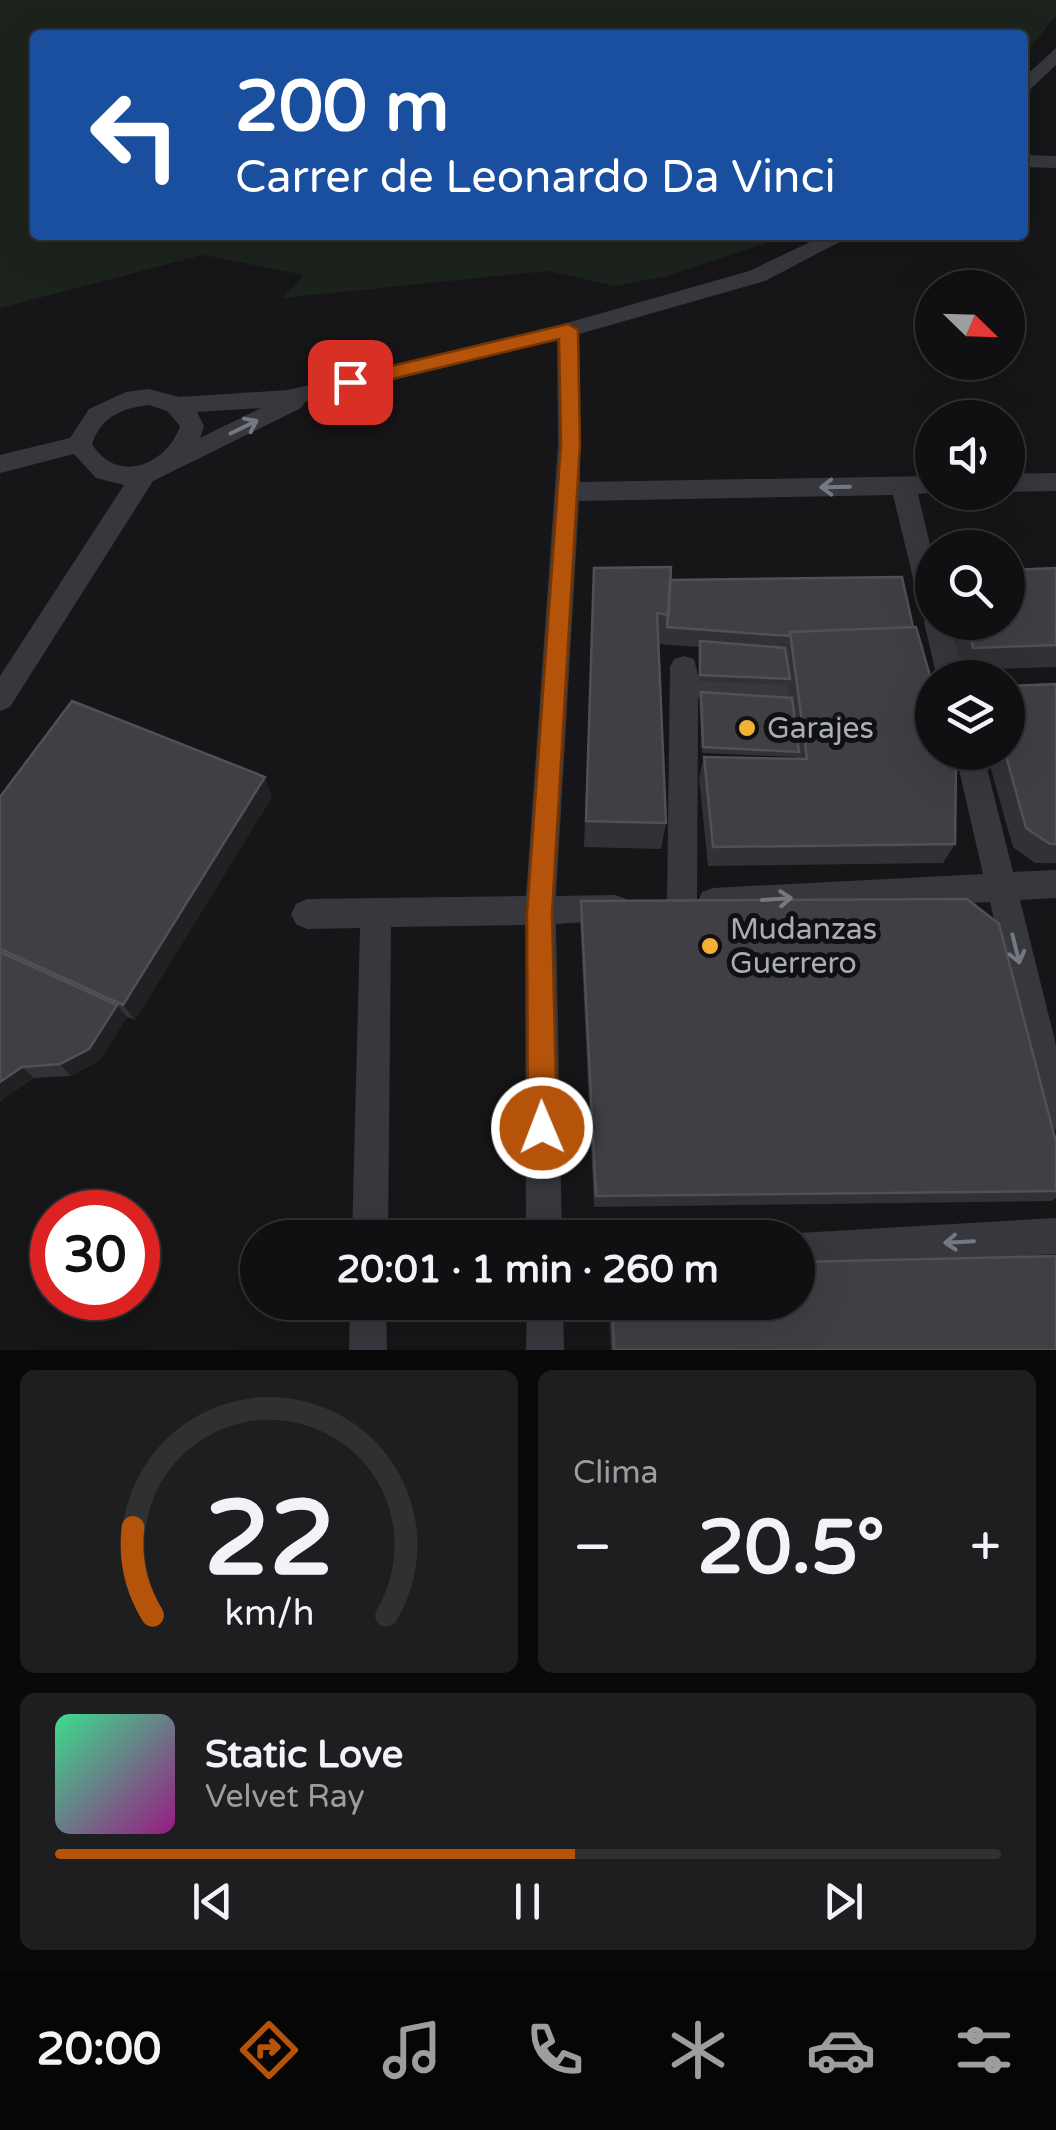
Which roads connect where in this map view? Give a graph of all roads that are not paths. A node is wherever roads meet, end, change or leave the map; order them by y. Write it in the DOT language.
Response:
graph roads {
  1 [pos="1056,54"];
  2 [pos="1028,84"];
  3 [pos="1028,160"];
  4 [pos="1056,162"];
  5 [pos="832,240"];
  6 [pos="568,330"];
  7 [pos="316,391"];
  8 [pos="178,405"];
  9 [pos="80,444"];
  10 [pos="172,462"];
  11 [pos="0,464"];
  12 [pos="100,471"];
  13 [pos="144,474"];
  14 [pos="1056,482"];
  15 [pos="1025,483"];
  16 [pos="903,486"];
  17 [pos="915,486"];
  18 [pos="566,492"];
  19 [pos="915,534"];
  20 [pos="105,535"];
  21 [pos="781,692"];
  22 [pos="0,699"];
  23 [pos="683,764"];
  24 [pos="719,765"];
  25 [pos="973,770"];
  26 [pos="1056,884"];
  27 [pos="1000,885"];
  28 [pos="682,904"];
  29 [pos="540,913"];
  30 [pos="307,914"];
  31 [pos="376,914"];
  32 [pos="1056,1114"];
  33 [pos="370,1220"];
  34 [pos="544,1220"];
  35 [pos="1056,1236"];
  36 [pos="815,1250"];
  37 [pos="368,1320"];
  38 [pos="545,1320"];
  39 [pos="368,1350"];
  40 [pos="545,1350"];
  1 -- 2 [label="street"];
  3 -- 4 [label="street"];
  5 -- 6 [label="street"];
  6 -- 7 [label="street"];
  6 -- 18 [label="street"];
  7 -- 8 [label="street"];
  10 -- 7 [label="street, one-way"];
  8 -- 9 [label="street"];
  8 -- 10 [label="street"];
  9 -- 11 [label="street"];
  9 -- 12 [label="street"];
  10 -- 13 [label="street"];
  12 -- 13 [label="street"];
  12 -- 20 [label="street"];
  13 -- 20 [label="street"];
  14 -- 15 [label="street"];
  16 -- 17 [label="street"];
  16 -- 18 [label="street, one-way"];
  16 -- 19 [label="street"];
  18 -- 29 [label="street"];
  20 -- 22 [label="street"];
  21 -- 23 [label="street"];
  23 -- 24 [label="street"];
  23 -- 28 [label="street"];
  25 -- 27 [label="street"];
  26 -- 27 [label="street"];
  28 -- 27 [label="street, one-way"];
  27 -- 32 [label="street, one-way"];
  28 -- 29 [label="street"];
  29 -- 31 [label="street"];
  29 -- 34 [label="street"];
  30 -- 31 [label="street"];
  31 -- 33 [label="street"];
  35 -- 36 [label="street, one-way"];
  37 -- 39 [label="street"];
  38 -- 40 [label="street"];
}
